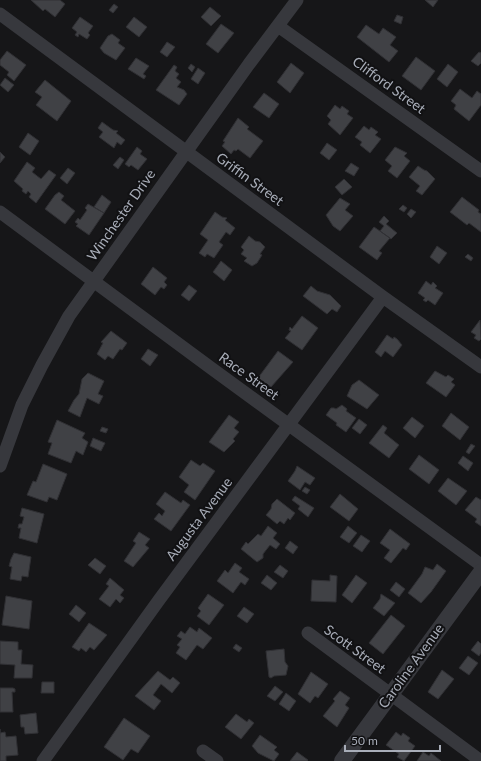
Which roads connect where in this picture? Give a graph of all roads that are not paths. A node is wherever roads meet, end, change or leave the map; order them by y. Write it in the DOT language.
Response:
graph roads {
  1 [pos="297,0"];
  2 [pos="0,14"];
  3 [pos="278,26"];
  4 [pos="186,152"];
  5 [pos="481,171"];
  6 [pos="0,212"];
  7 [pos="94,281"];
  8 [pos="383,297"];
  9 [pos="481,367"];
  10 [pos="289,425"];
  11 [pos="0,466"];
  12 [pos="481,565"];
  13 [pos="481,572"];
  14 [pos="308,633"];
  15 [pos="390,694"];
  16 [pos="203,751"];
  17 [pos="481,760"];
  18 [pos="43,761"];
  19 [pos="216,761"];
  20 [pos="342,761"];
  1 -- 3 [label="street, Winchester Drive"];
  2 -- 4 [label="street, Griffin Street"];
  3 -- 4 [label="street, Winchester Drive"];
  3 -- 5 [label="street, Clifford Street"];
  4 -- 7 [label="street, Winchester Drive"];
  4 -- 8 [label="street, Griffin Street"];
  6 -- 7 [label="street, Race Street"];
  7 -- 10 [label="street, Race Street"];
  7 -- 11 [label="street, Winchester Drive"];
  8 -- 9 [label="street, Griffin Street"];
  8 -- 10 [label="street, Augusta Avenue"];
  10 -- 12 [label="street, Race Street"];
  10 -- 18 [label="street, Augusta Avenue"];
  13 -- 15 [label="street, Caroline Avenue"];
  14 -- 15 [label="street, Scott Street"];
  15 -- 17 [label="street, Scott Street"];
  15 -- 20 [label="street, Caroline Avenue"];
  16 -- 19 [label="street"];
}
